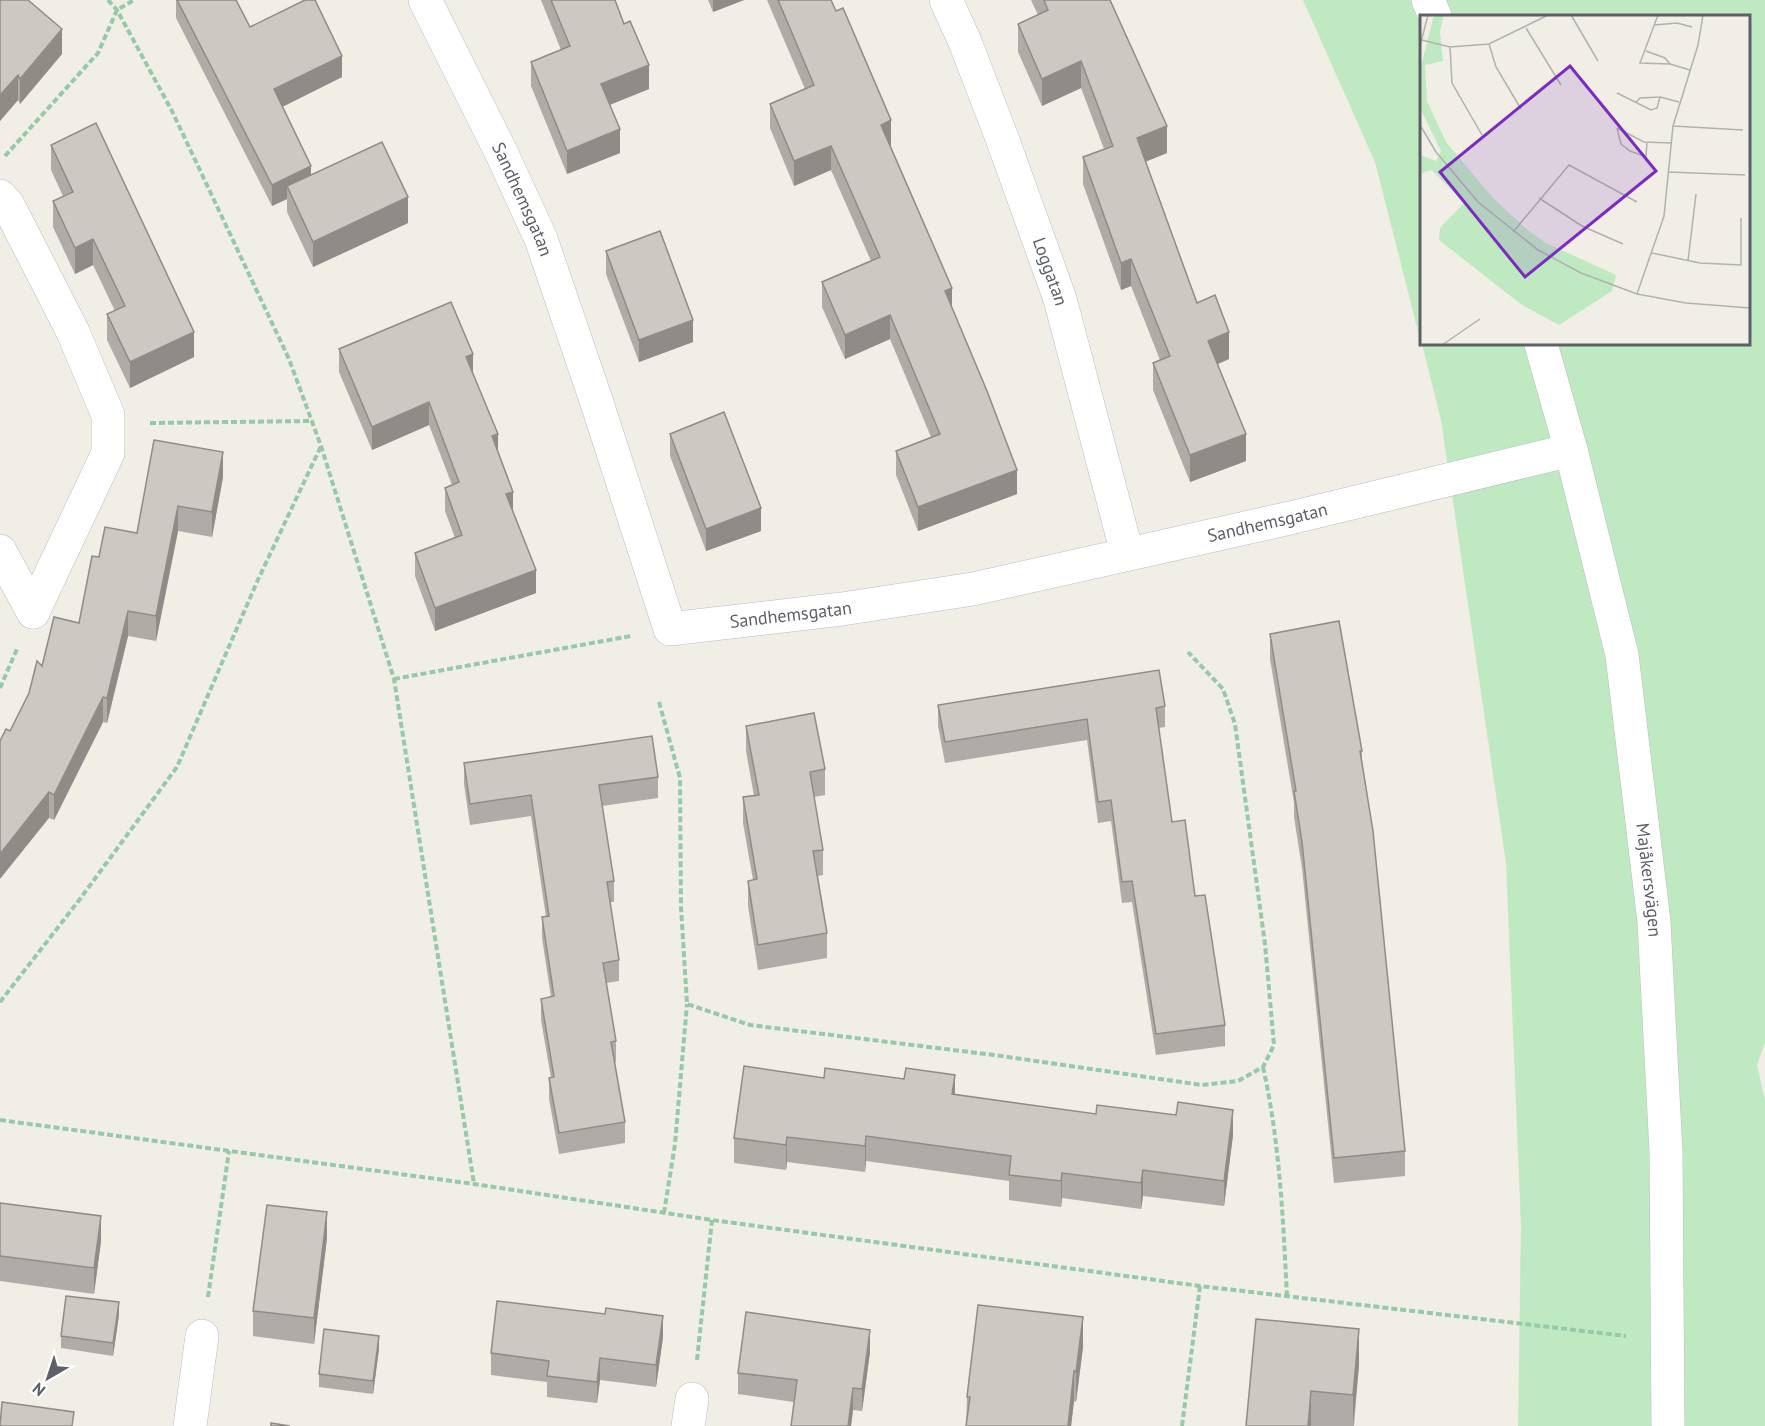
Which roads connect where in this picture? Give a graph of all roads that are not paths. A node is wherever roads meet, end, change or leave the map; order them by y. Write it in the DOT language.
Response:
graph roads {
  1 [pos="425,0"];
  2 [pos="946,0"];
  3 [pos="1428,0"];
  4 [pos="1435,15"];
  5 [pos="0,196"];
  6 [pos="1541,345"];
  7 [pos="1571,450"];
  8 [pos="0,551"];
  9 [pos="1128,553"];
  10 [pos="202,1336"];
  11 [pos="190,1426"];
  12 [pos="1668,1426"];
  1 -- 9 [label="street, Sandhemsgatan"];
  2 -- 9 [label="street, Loggatan"];
  3 -- 4 [label="street"];
  5 -- 8 [label="street"];
  6 -- 7 [label="street, Majåkersvägen"];
  7 -- 9 [label="street, Sandhemsgatan"];
  7 -- 12 [label="street, Majåkersvägen"];
  10 -- 11 [label="street"];
}
